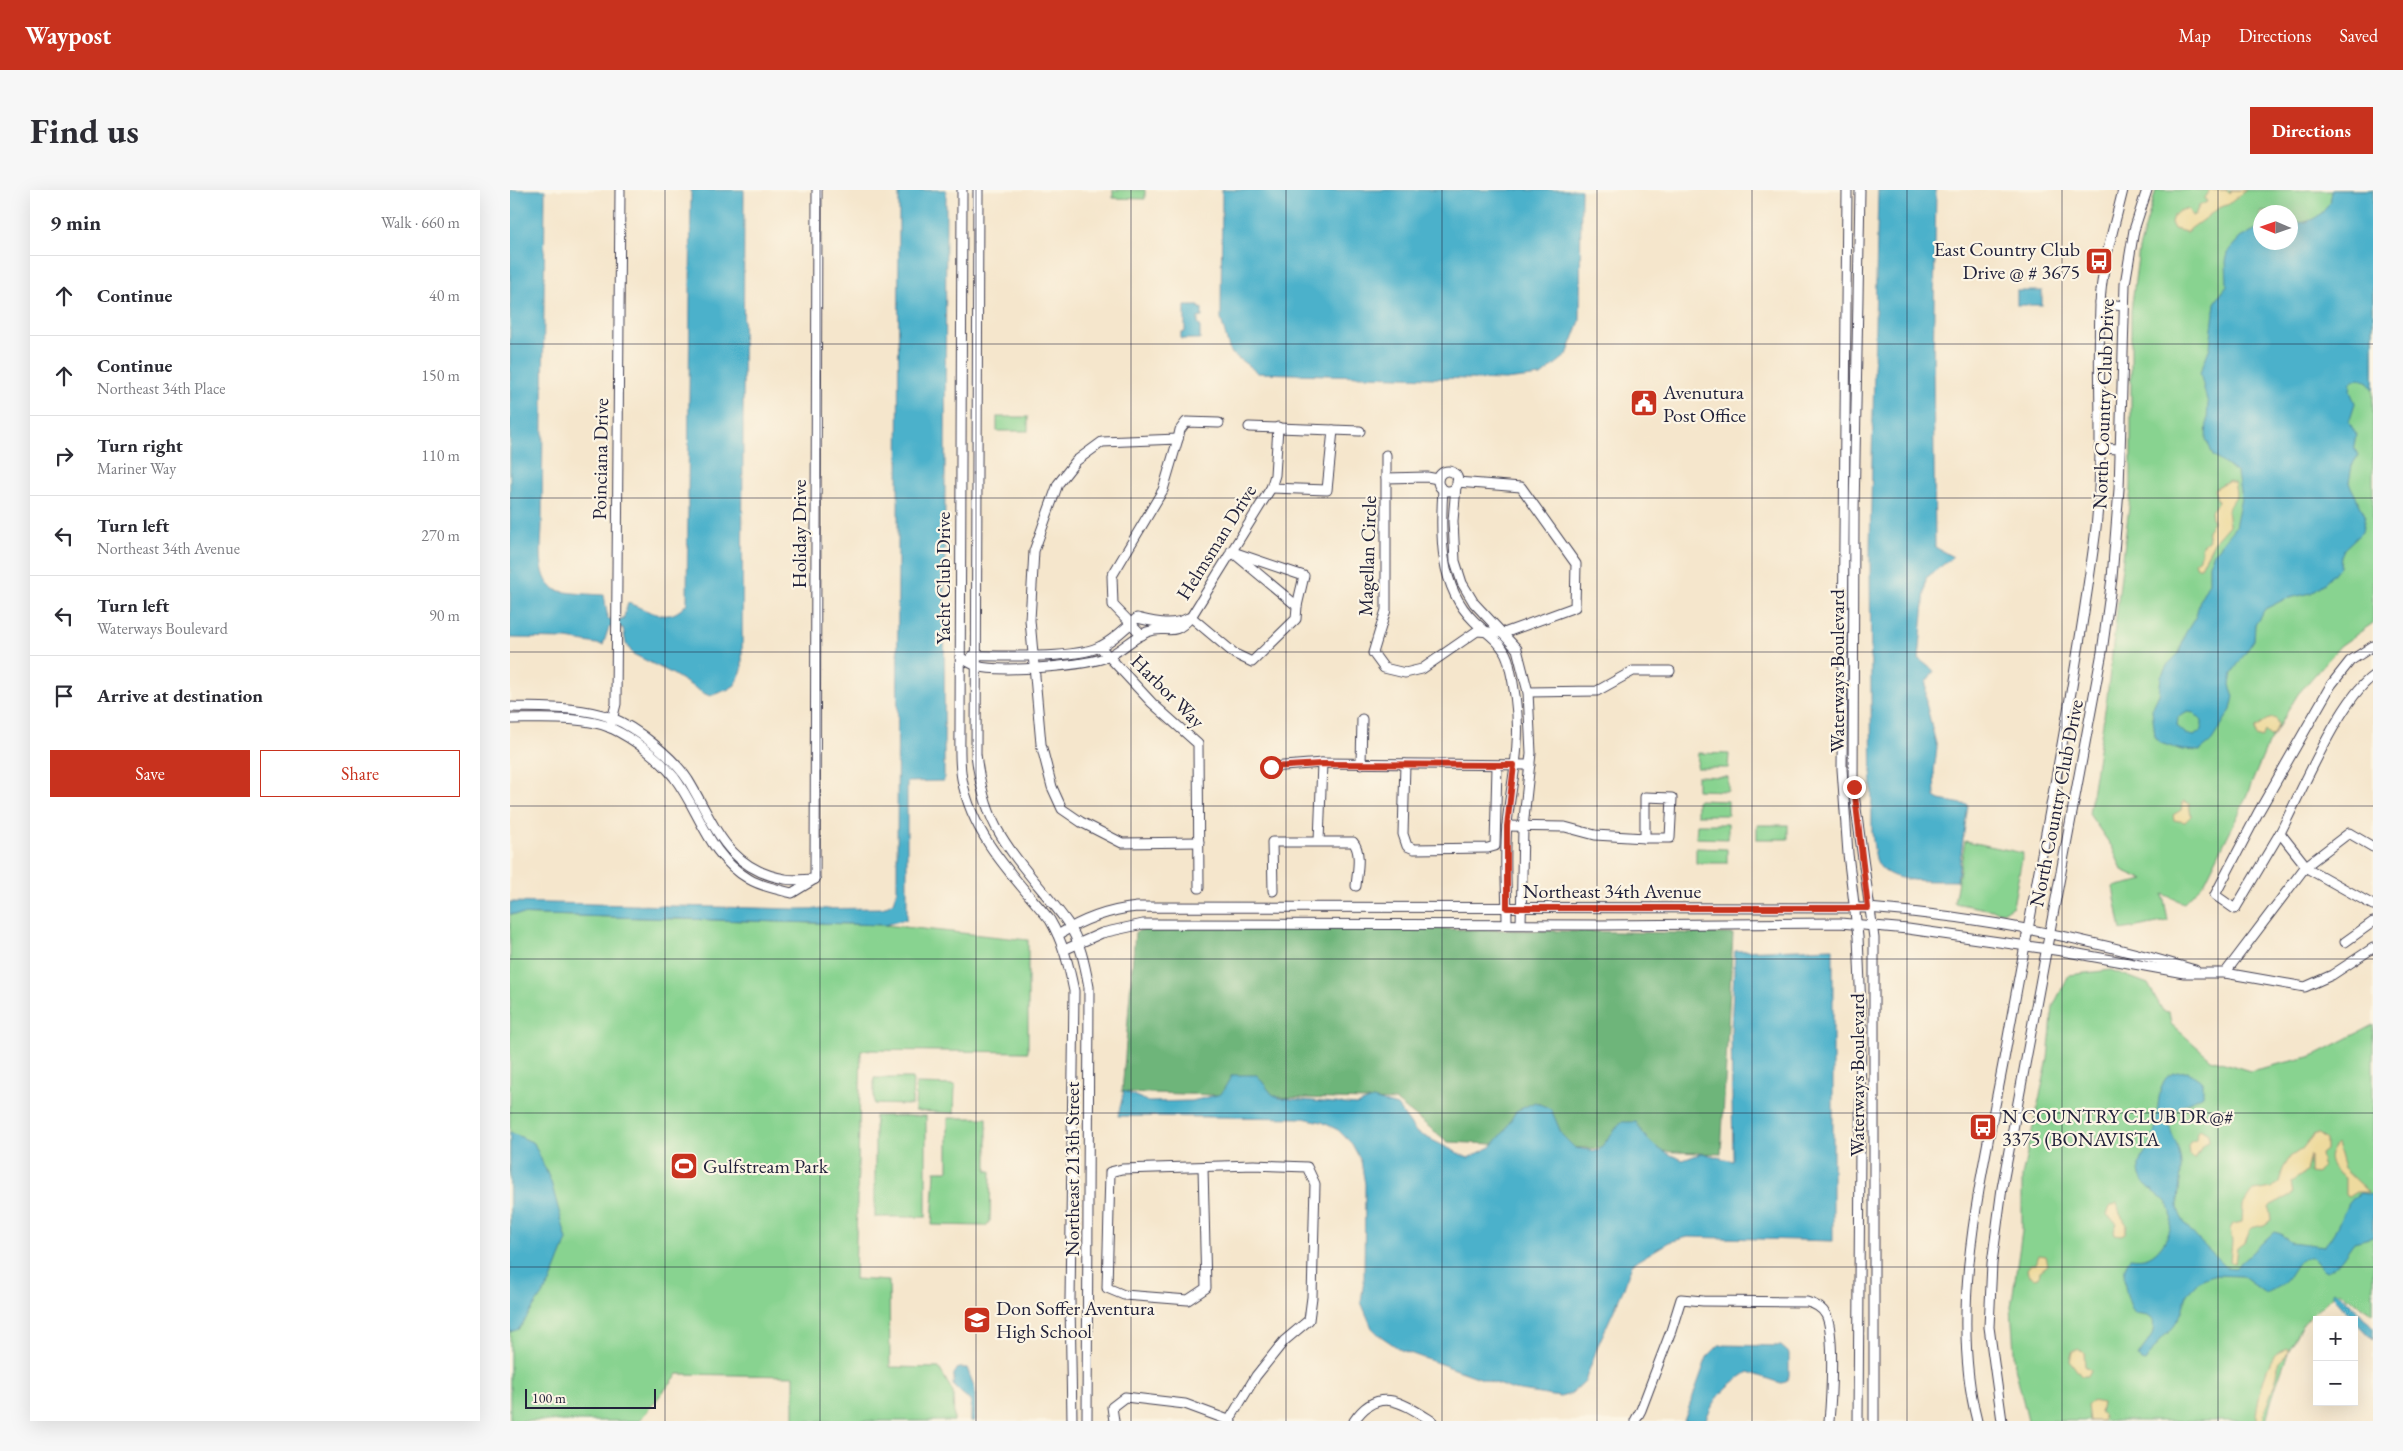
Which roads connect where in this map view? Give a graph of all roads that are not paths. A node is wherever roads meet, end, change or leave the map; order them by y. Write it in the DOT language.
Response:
graph roads {
  1 [pos="620,190"];
  2 [pos="817,190"];
  3 [pos="962,190"];
  4 [pos="978,190"];
  5 [pos="1846,190"];
  6 [pos="1860,190"];
  7 [pos="2123,190"];
  8 [pos="2147,190"];
  9 [pos="2100,304"];
  10 [pos="2123,306"];
  11 [pos="1219,423"];
  12 [pos="1249,427"];
  13 [pos="1278,427"];
  14 [pos="1333,430"];
  15 [pos="1360,431"];
  16 [pos="1178,439"];
  17 [pos="2099,448"];
  18 [pos="2120,449"];
  19 [pos="1386,455"];
  20 [pos="1386,478"];
  21 [pos="1438,479"];
  22 [pos="1456,484"];
  23 [pos="1271,488"];
  24 [pos="1443,489"];
  25 [pos="1231,551"];
  26 [pos="1297,606"];
  27 [pos="1191,616"];
  28 [pos="1132,622"];
  29 [pos="1487,632"];
  30 [pos="1144,633"];
  31 [pos="1504,633"];
  32 [pos="2373,646"];
  33 [pos="1100,647"];
  34 [pos="1035,655"];
  35 [pos="976,656"];
  36 [pos="1109,656"];
  37 [pos="960,657"];
  38 [pos="976,666"];
  39 [pos="1036,668"];
  40 [pos="1670,671"];
  41 [pos="2373,676"];
  42 [pos="1528,692"];
  43 [pos="510,707"];
  44 [pos="510,719"];
  45 [pos="1362,719"];
  46 [pos="611,723"];
  47 [pos="1322,764"];
  48 [pos="1361,764"];
  49 [pos="1405,764"];
  50 [pos="1514,765"];
  51 [pos="1530,765"];
  52 [pos="1497,766"];
  53 [pos="1271,767"];
  54 [pos="690,795"];
  55 [pos="1507,826"];
  56 [pos="1523,828"];
  57 [pos="2280,834"];
  58 [pos="1645,838"];
  59 [pos="1319,841"];
  60 [pos="1199,842"];
  61 [pos="2373,847"];
  62 [pos="2306,866"];
  63 [pos="815,879"];
  64 [pos="1356,886"];
  65 [pos="1199,888"];
  66 [pos="1273,891"];
  67 [pos="2373,905"];
  68 [pos="1507,908"];
  69 [pos="1521,908"];
  70 [pos="1855,908"];
  71 [pos="1868,908"];
  72 [pos="2373,922"];
  73 [pos="1507,924"];
  74 [pos="1521,924"];
  75 [pos="1857,924"];
  76 [pos="1068,925"];
  77 [pos="1871,925"];
  78 [pos="2027,930"];
  79 [pos="1058,935"];
  80 [pos="2049,935"];
  81 [pos="2345,942"];
  82 [pos="1078,945"];
  83 [pos="2024,948"];
  84 [pos="2373,948"];
  85 [pos="1064,950"];
  86 [pos="2046,950"];
  87 [pos="2207,973"];
  88 [pos="2226,973"];
  89 [pos="1203,1167"];
  90 [pos="1114,1419"];
  91 [pos="1231,1420"];
  92 [pos="1072,1421"];
  93 [pos="1087,1421"];
  94 [pos="1354,1421"];
  95 [pos="1432,1421"];
  96 [pos="1635,1421"];
  97 [pos="1829,1421"];
  98 [pos="1858,1421"];
  99 [pos="1874,1421"];
  100 [pos="1977,1421"];
  101 [pos="2002,1421"];
  1 -- 46 [label="street, Poinciana Drive"];
  2 -- 63 [label="street, Holiday Drive"];
  3 -- 37 [label="street, Yacht Club Drive"];
  4 -- 35 [label="street, Yacht Club Drive"];
  5 -- 70 [label="street, Waterways Boulevard"];
  6 -- 71 [label="street, Waterways Boulevard"];
  7 -- 9 [label="street, North Country Club Drive"];
  8 -- 10 [label="street, North Country Club Drive"];
  9 -- 10 [label="street"];
  9 -- 17 [label="street, North Country Club Drive"];
  10 -- 18 [label="street, North Country Club Drive"];
  11 -- 16 [label="street"];
  12 -- 13 [label="street"];
  13 -- 14 [label="street"];
  13 -- 23 [label="street, Helmsman Drive"];
  14 -- 15 [label="street"];
  14 -- 23 [label="street"];
  16 -- 28 [label="street, Harbor Way"];
  16 -- 34 [label="street"];
  17 -- 18 [label="street"];
  17 -- 78 [label="street, North Country Club Drive"];
  18 -- 80 [label="street, North Country Club Drive"];
  19 -- 20 [label="street, Magellan Circle"];
  20 -- 21 [label="street, Magellan Circle"];
  20 -- 29 [label="street, Magellan Circle"];
  21 -- 22 [label="street, Magellan Circle"];
  21 -- 24 [label="street"];
  22 -- 24 [label="street, Magellan Circle"];
  22 -- 31 [label="street"];
  22 -- 31 [label="street, Magellan Circle"];
  23 -- 25 [label="street, Helmsman Drive"];
  24 -- 29 [label="street"];
  25 -- 26 [label="street"];
  25 -- 26 [label="street"];
  25 -- 27 [label="street, Helmsman Drive"];
  26 -- 27 [label="street"];
  27 -- 28 [label="street, Helmsman Drive"];
  27 -- 30 [label="street, Helmsman Drive"];
  28 -- 30 [label="street, Harbor Way"];
  28 -- 33 [label="street, Harbor Way"];
  29 -- 31 [label="street, Magellan Circle"];
  29 -- 50 [label="street"];
  30 -- 36 [label="street, Harbor Way"];
  31 -- 42 [label="street"];
  32 -- 57 [label="street"];
  33 -- 34 [label="street, Harbor Way"];
  33 -- 36 [label="street, Harbor Way"];
  34 -- 35 [label="street, Harbor Way"];
  34 -- 39 [label="street"];
  35 -- 37 [label="street, Harbor Way"];
  35 -- 38 [label="street, Yacht Club Drive"];
  36 -- 39 [label="street, Harbor Way"];
  36 -- 60 [label="street, Harbor Way"];
  37 -- 38 [label="street, Harbor Way"];
  37 -- 79 [label="street, Yacht Club Drive"];
  38 -- 39 [label="street, Harbor Way"];
  38 -- 76 [label="street, Yacht Club Drive"];
  39 -- 60 [label="street"];
  40 -- 42 [label="street"];
  41 -- 57 [label="street"];
  42 -- 51 [label="street"];
  43 -- 46 [label="street"];
  44 -- 46 [label="street"];
  45 -- 48 [label="street"];
  46 -- 54 [label="street"];
  47 -- 48 [label="street"];
  47 -- 53 [label="street"];
  47 -- 59 [label="street"];
  48 -- 49 [label="street"];
  49 -- 52 [label="street"];
  49 -- 52 [label="street"];
  50 -- 51 [label="street"];
  50 -- 52 [label="street"];
  50 -- 55 [label="street"];
  51 -- 56 [label="street"];
  54 -- 63 [label="street"];
  54 -- 63 [label="street"];
  55 -- 56 [label="street"];
  55 -- 68 [label="street"];
  56 -- 58 [label="street"];
  56 -- 69 [label="street"];
  57 -- 62 [label="street"];
  58 -- 58 [label="street"];
  59 -- 64 [label="street"];
  59 -- 66 [label="street"];
  60 -- 65 [label="street, Harbor Way"];
  61 -- 62 [label="street"];
  62 -- 67 [label="street"];
  62 -- 88 [label="street"];
  68 -- 69 [label="street, Northeast 34th Avenue"];
  68 -- 73 [label="street"];
  68 -- 76 [label="street, Northeast 34th Avenue"];
  69 -- 70 [label="street, Northeast 34th Avenue"];
  69 -- 74 [label="street"];
  70 -- 71 [label="street, Northeast 34th Avenue"];
  70 -- 75 [label="street, Waterways Boulevard"];
  71 -- 77 [label="street, Waterways Boulevard"];
  71 -- 78 [label="street, Northeast 34th Avenue"];
  72 -- 81 [label="street"];
  73 -- 74 [label="street, Northeast 34th Avenue"];
  73 -- 82 [label="street, Northeast 34th Avenue"];
  74 -- 75 [label="street, Northeast 34th Avenue"];
  75 -- 77 [label="street, Northeast 34th Avenue"];
  75 -- 98 [label="street, Waterways Boulevard"];
  76 -- 79 [label="street, Northeast 34th Avenue"];
  76 -- 82 [label="street, Northeast 213th Street"];
  77 -- 83 [label="street, Northeast 34th Avenue"];
  77 -- 99 [label="street, Waterways Boulevard"];
  78 -- 80 [label="street, Northeast 34th Avenue"];
  78 -- 83 [label="street, North Country Club Drive"];
  79 -- 85 [label="street, Northeast 213th Street"];
  80 -- 86 [label="street, North Country Club Drive"];
  80 -- 87 [label="street, Northeast 34th Avenue"];
  82 -- 85 [label="street, Northeast 34th Avenue"];
  82 -- 93 [label="street, Northeast 213th Street"];
  83 -- 86 [label="street, Northeast 34th Avenue"];
  83 -- 100 [label="street, North Country Club Drive"];
  84 -- 88 [label="street, Northeast 34th Avenue"];
  85 -- 92 [label="street, Northeast 213th Street"];
  86 -- 87 [label="street, Northeast 34th Avenue"];
  86 -- 101 [label="street, North Country Club Drive"];
  87 -- 88 [label="street, Northeast 34th Avenue"];
  89 -- 89 [label="street"];
  89 -- 91 [label="street"];
  90 -- 91 [label="street"];
  94 -- 95 [label="street"];
  96 -- 97 [label="street"];
}
